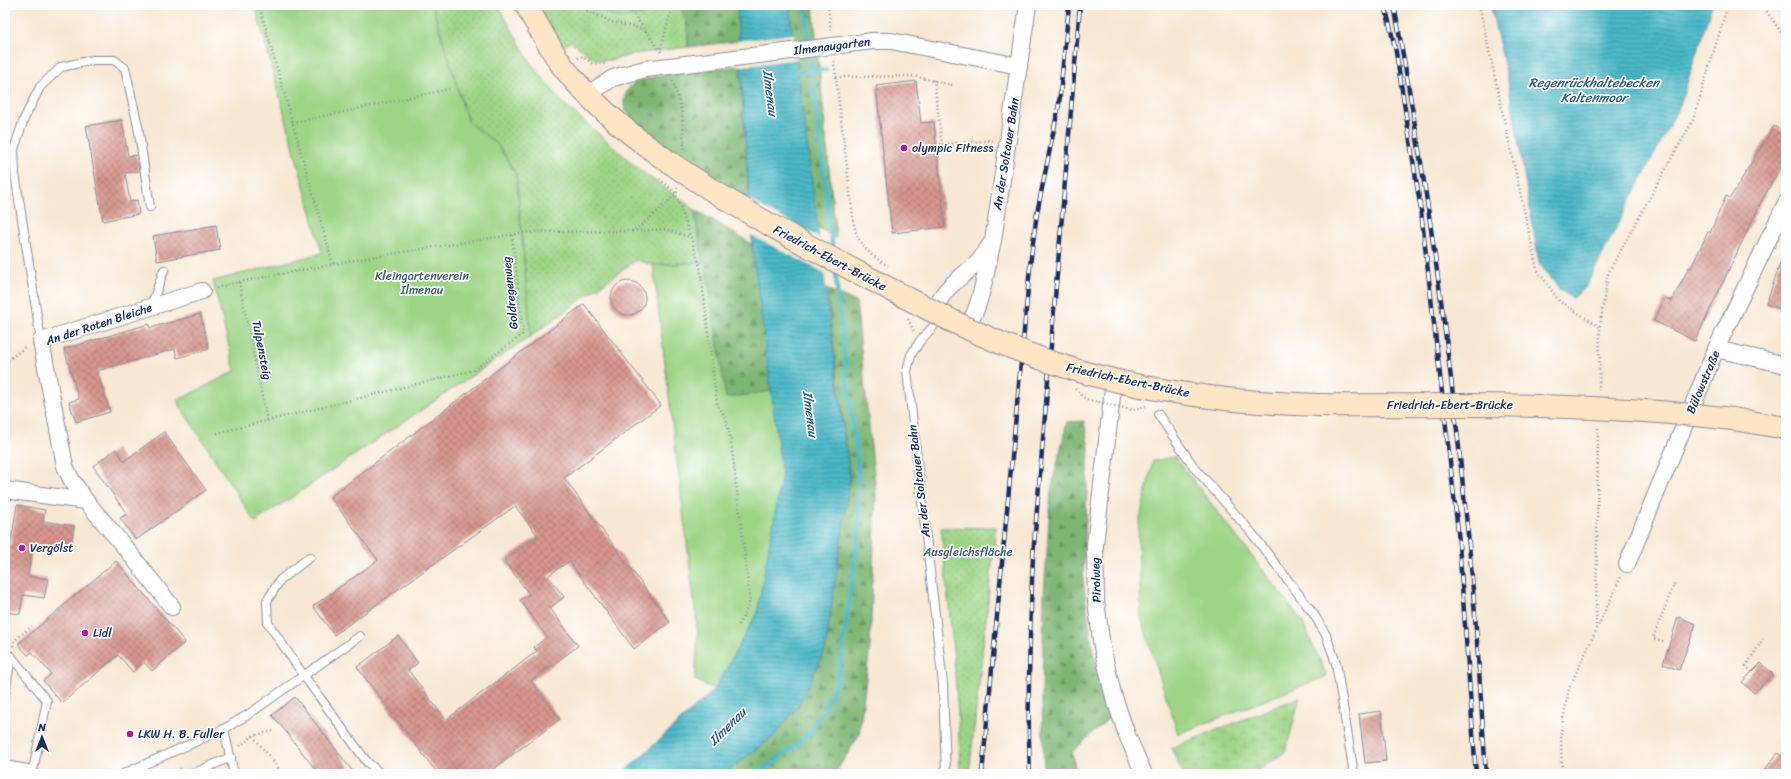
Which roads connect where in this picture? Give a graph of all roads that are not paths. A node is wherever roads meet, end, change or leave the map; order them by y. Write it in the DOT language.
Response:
graph roads {
  1 [pos="526,5"];
  2 [pos="1028,5"];
  3 [pos="1019,66"];
  4 [pos="588,94"];
  5 [pos="1786,203"];
  6 [pos="150,206"];
  7 [pos="993,241"];
  8 [pos="164,270"];
  9 [pos="202,291"];
  10 [pos="151,307"];
  11 [pos="941,318"];
  12 [pos="41,341"];
  13 [pos="1716,349"];
  14 [pos="1786,365"];
  15 [pos="1114,380"];
  16 [pos="1158,414"];
  17 [pos="1786,428"];
  18 [pos="5,490"];
  19 [pos="86,502"];
  20 [pos="310,557"];
  21 [pos="1627,564"];
  22 [pos="172,607"];
  23 [pos="360,636"];
  24 [pos="8,656"];
  25 [pos="304,676"];
  26 [pos="5,694"];
  27 [pos="224,729"];
  28 [pos="231,757"];
  29 [pos="5,765"];
  30 [pos="123,774"];
  31 [pos="192,774"];
  32 [pos="234,774"];
  33 [pos="381,774"];
  34 [pos="946,774"];
  35 [pos="1144,774"];
  36 [pos="1354,774"];
  1 -- 4 [label="main road, Friedrich-Ebert-Brücke"];
  2 -- 3 [label="street"];
  3 -- 4 [label="street, Ilmenaugarten, bridge"];
  3 -- 7 [label="street, An der Soltauer Bahn"];
  4 -- 15 [label="main road, Friedrich-Ebert-Brücke, bridge"];
  5 -- 13 [label="street, Bülowstraße"];
  6 -- 12 [label="lane"];
  7 -- 11 [label="street, An der Soltauer Bahn"];
  7 -- 11 [label="street, An der Soltauer Bahn"];
  8 -- 10 [label="lane"];
  9 -- 10 [label="street, An der Roten Bleiche"];
  10 -- 12 [label="street, An der Roten Bleiche"];
  11 -- 34 [label="lane, An der Soltauer Bahn"];
  12 -- 19 [label="street, An der Roten Bleiche"];
  13 -- 14 [label="street"];
  13 -- 21 [label="street, Bülowstraße"];
  15 -- 17 [label="main road, Friedrich-Ebert-Brücke, bridge"];
  15 -- 35 [label="street, Pirolweg"];
  16 -- 36 [label="lane"];
  18 -- 19 [label="street"];
  19 -- 22 [label="street, An der Roten Bleiche"];
  20 -- 25 [label="lane"];
  23 -- 25 [label="lane"];
  24 -- 26 [label="lane"];
  24 -- 29 [label="lane"];
  25 -- 27 [label="lane"];
  25 -- 33 [label="lane"];
  27 -- 28 [label="lane"];
  27 -- 30 [label="lane"];
  28 -- 31 [label="lane"];
  28 -- 32 [label="lane"];
}
